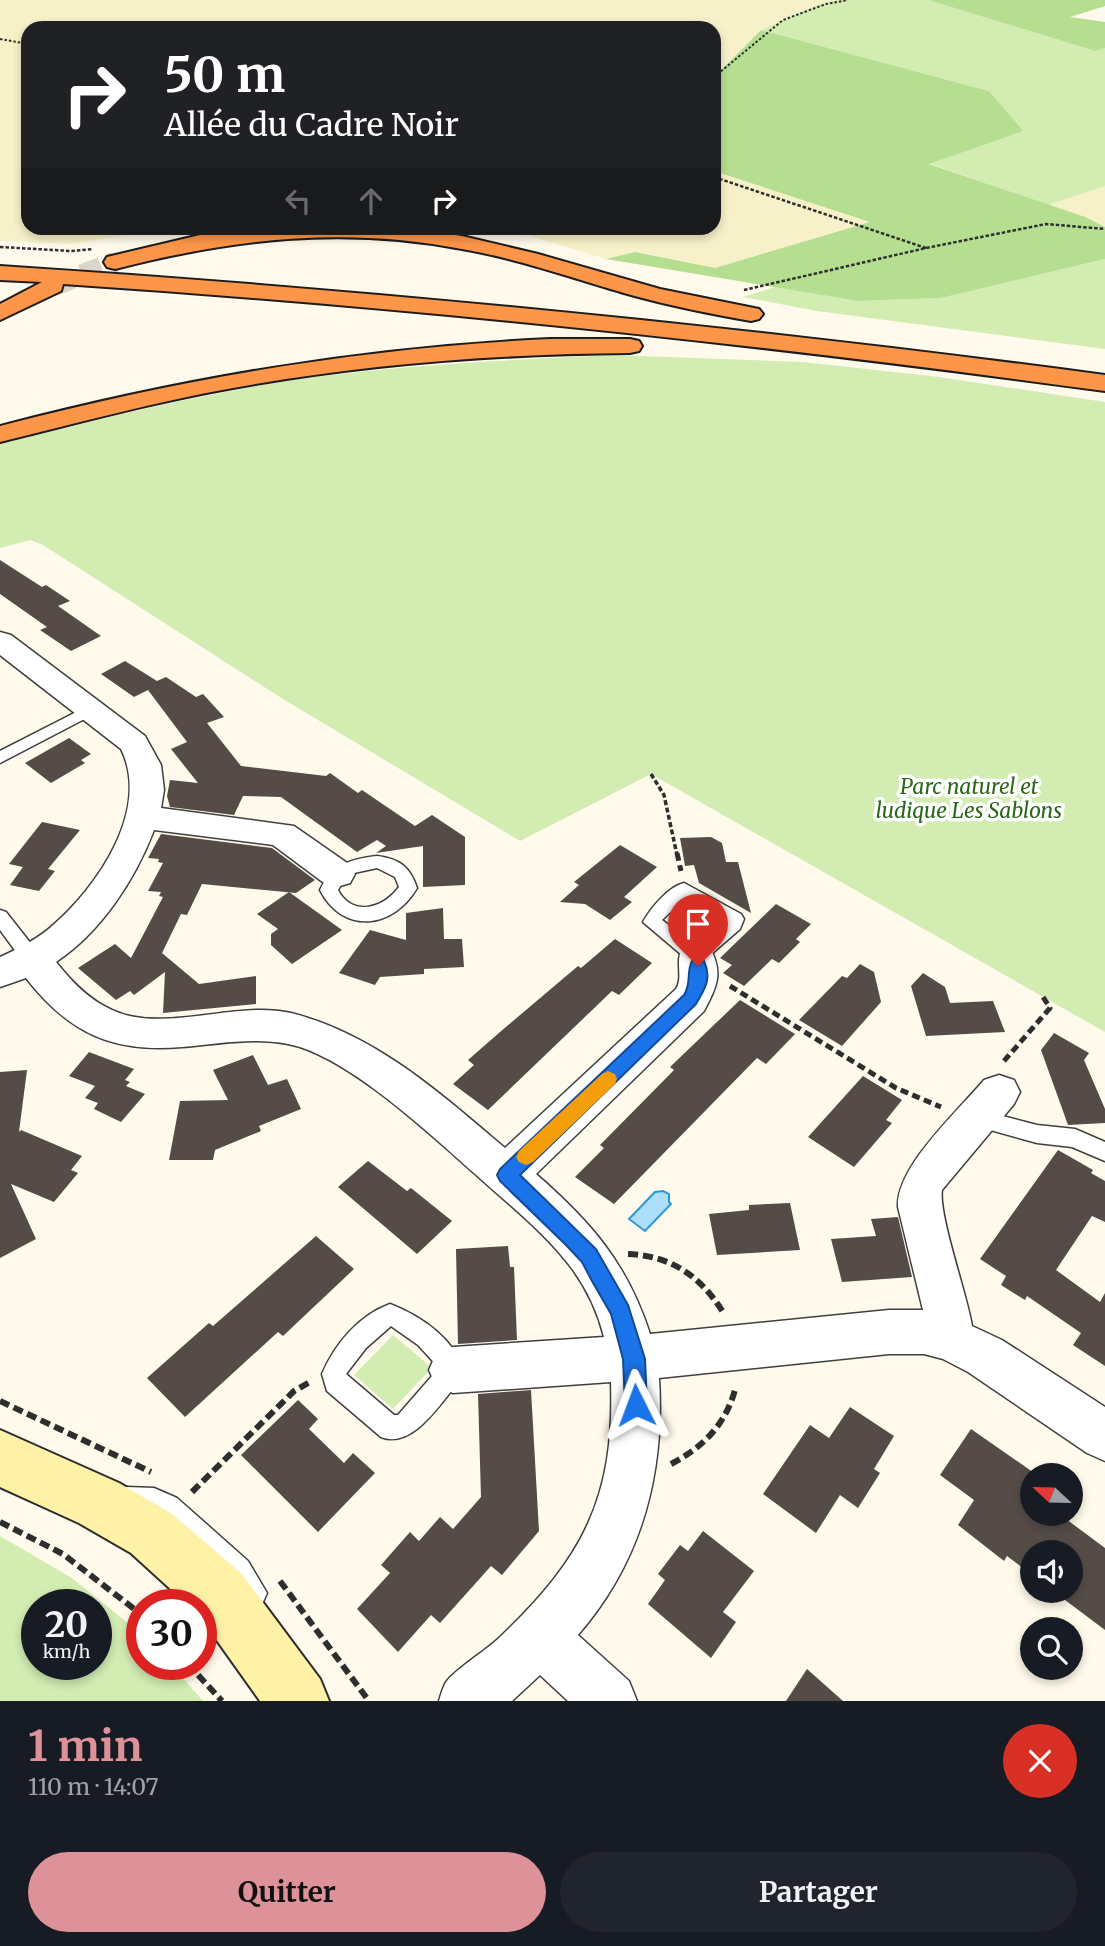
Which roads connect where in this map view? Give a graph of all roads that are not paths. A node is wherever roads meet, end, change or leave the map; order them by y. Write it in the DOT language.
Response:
graph roads {
  1 [pos="261,235"];
  2 [pos="398,235"];
  3 [pos="107,255"];
  4 [pos="0,262"];
  5 [pos="0,273"];
  6 [pos="53,286"];
  7 [pos="0,313"];
  8 [pos="771,317"];
  9 [pos="811,323"];
  10 [pos="1105,367"];
  11 [pos="1077,371"];
  12 [pos="1105,383"];
  13 [pos="0,434"];
  14 [pos="0,641"];
  15 [pos="90,710"];
  16 [pos="0,758"];
  17 [pos="143,817"];
  18 [pos="338,874"];
  19 [pos="0,917"];
  20 [pos="16,966"];
  21 [pos="698,966"];
  22 [pos="987,1105"];
  23 [pos="1105,1152"];
  24 [pos="506,1175"];
  25 [pos="951,1339"];
  26 [pos="634,1359"];
  27 [pos="453,1370"];
  28 [pos="1105,1436"];
  29 [pos="0,1458"];
  30 [pos="99,1503"];
  31 [pos="541,1638"];
  32 [pos="295,1697"];
  33 [pos="467,1701"];
  34 [pos="609,1701"];
  1 -- 3 [label="highway"];
  2 -- 8 [label="highway"];
  4 -- 11 [label="highway"];
  5 -- 11 [label="highway"];
  6 -- 7 [label="highway"];
  9 -- 11 [label="highway"];
  10 -- 11 [label="highway"];
  11 -- 12 [label="highway"];
  11 -- 13 [label="highway"];
  14 -- 15 [label="street"];
  15 -- 16 [label="lane"];
  15 -- 17 [label="street"];
  17 -- 18 [label="street"];
  17 -- 20 [label="street"];
  19 -- 20 [label="lane"];
  20 -- 24 [label="street"];
  21 -- 21 [label="lane"];
  21 -- 24 [label="street"];
  22 -- 23 [label="lane"];
  22 -- 25 [label="street"];
  24 -- 26 [label="street"];
  25 -- 26 [label="street"];
  25 -- 28 [label="street"];
  26 -- 27 [label="street"];
  26 -- 31 [label="street"];
  27 -- 27 [label="lane"];
  29 -- 30 [label="street"];
  30 -- 32 [label="street"];
  30 -- 32 [label="lane"];
  31 -- 33 [label="street"];
  31 -- 34 [label="street"];
}
